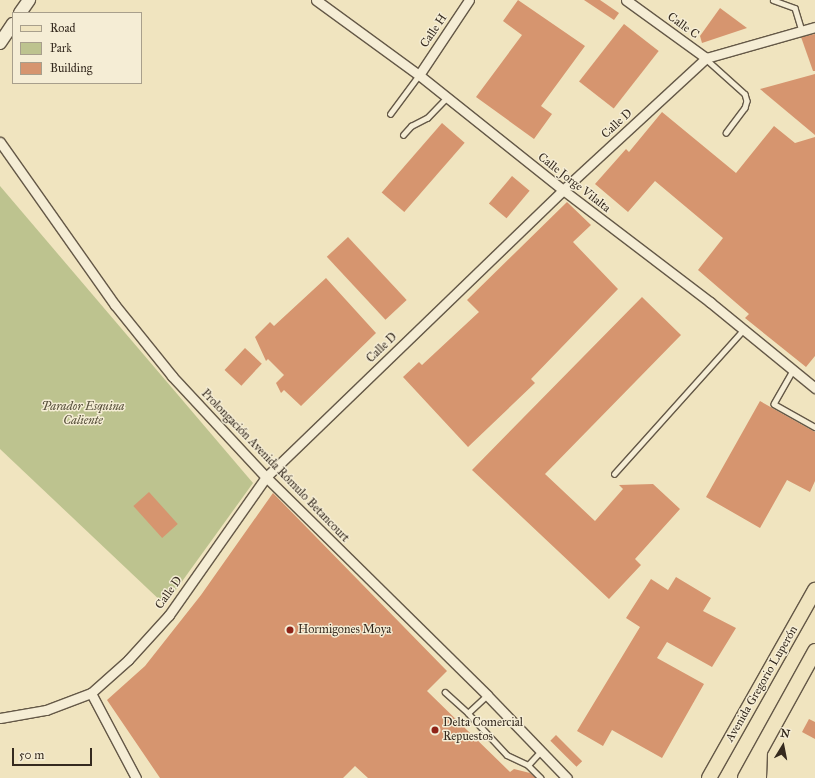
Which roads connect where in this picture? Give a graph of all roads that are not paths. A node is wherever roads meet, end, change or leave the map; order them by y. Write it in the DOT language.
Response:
graph roads {
  1 [pos="316,0"];
  2 [pos="470,0"];
  3 [pos="626,0"];
  4 [pos="773,0"];
  5 [pos="12,25"];
  6 [pos="815,27"];
  7 [pos="802,31"];
  8 [pos="0,43"];
  9 [pos="706,58"];
  10 [pos="419,75"];
  11 [pos="447,97"];
  12 [pos="390,114"];
  13 [pos="726,133"];
  14 [pos="403,135"];
  15 [pos="0,142"];
  16 [pos="563,190"];
  17 [pos="744,329"];
  18 [pos="794,369"];
  19 [pos="815,388"];
  20 [pos="815,427"];
  21 [pos="614,474"];
  22 [pos="266,477"];
  23 [pos="815,590"];
  24 [pos="815,651"];
  25 [pos="445,692"];
  26 [pos="91,693"];
  27 [pos="487,695"];
  28 [pos="468,713"];
  29 [pos="0,718"];
  30 [pos="761,745"];
  31 [pos="541,751"];
  32 [pos="528,765"];
  33 [pos="706,777"];
  34 [pos="136,778"];
  35 [pos="541,778"];
  36 [pos="567,778"];
  37 [pos="745,778"];
  38 [pos="759,778"];
  1 -- 10 [label="street, Calle Jorge Vilalta"];
  2 -- 10 [label="street, Calle H"];
  3 -- 9 [label="street, Calle C"];
  4 -- 7 [label="lane"];
  5 -- 8 [label="main road"];
  6 -- 7 [label="street, Calle D"];
  7 -- 9 [label="street, Calle D"];
  9 -- 13 [label="lane"];
  9 -- 16 [label="street, Calle D"];
  10 -- 11 [label="street, Calle Jorge Vilalta"];
  10 -- 12 [label="lane"];
  11 -- 14 [label="lane"];
  11 -- 16 [label="street, Calle Jorge Vilalta"];
  15 -- 22 [label="street, Prolongación Avenida Rómulo Betancourt"];
  16 -- 17 [label="street, Calle Jorge Vilalta"];
  16 -- 22 [label="street, Calle D"];
  17 -- 18 [label="street, Calle Jorge Vilalta"];
  17 -- 21 [label="lane"];
  18 -- 19 [label="street, Calle Jorge Vilalta"];
  18 -- 20 [label="lane"];
  22 -- 26 [label="street, Calle D"];
  22 -- 27 [label="street, Prolongación Avenida Rómulo Betancourt"];
  23 -- 33 [label="main road, Avenida Gregorio Luperón"];
  24 -- 30 [label="main road"];
  25 -- 28 [label="lane"];
  26 -- 29 [label="street, Calle D"];
  26 -- 34 [label="street"];
  27 -- 28 [label="lane"];
  27 -- 31 [label="street, Prolongación Avenida Rómulo Betancourt"];
  28 -- 32 [label="lane"];
  30 -- 37 [label="main road"];
  30 -- 38 [label="main road"];
  31 -- 32 [label="lane"];
  31 -- 36 [label="street, Prolongación Avenida Rómulo Betancourt"];
  32 -- 35 [label="lane"];
}
